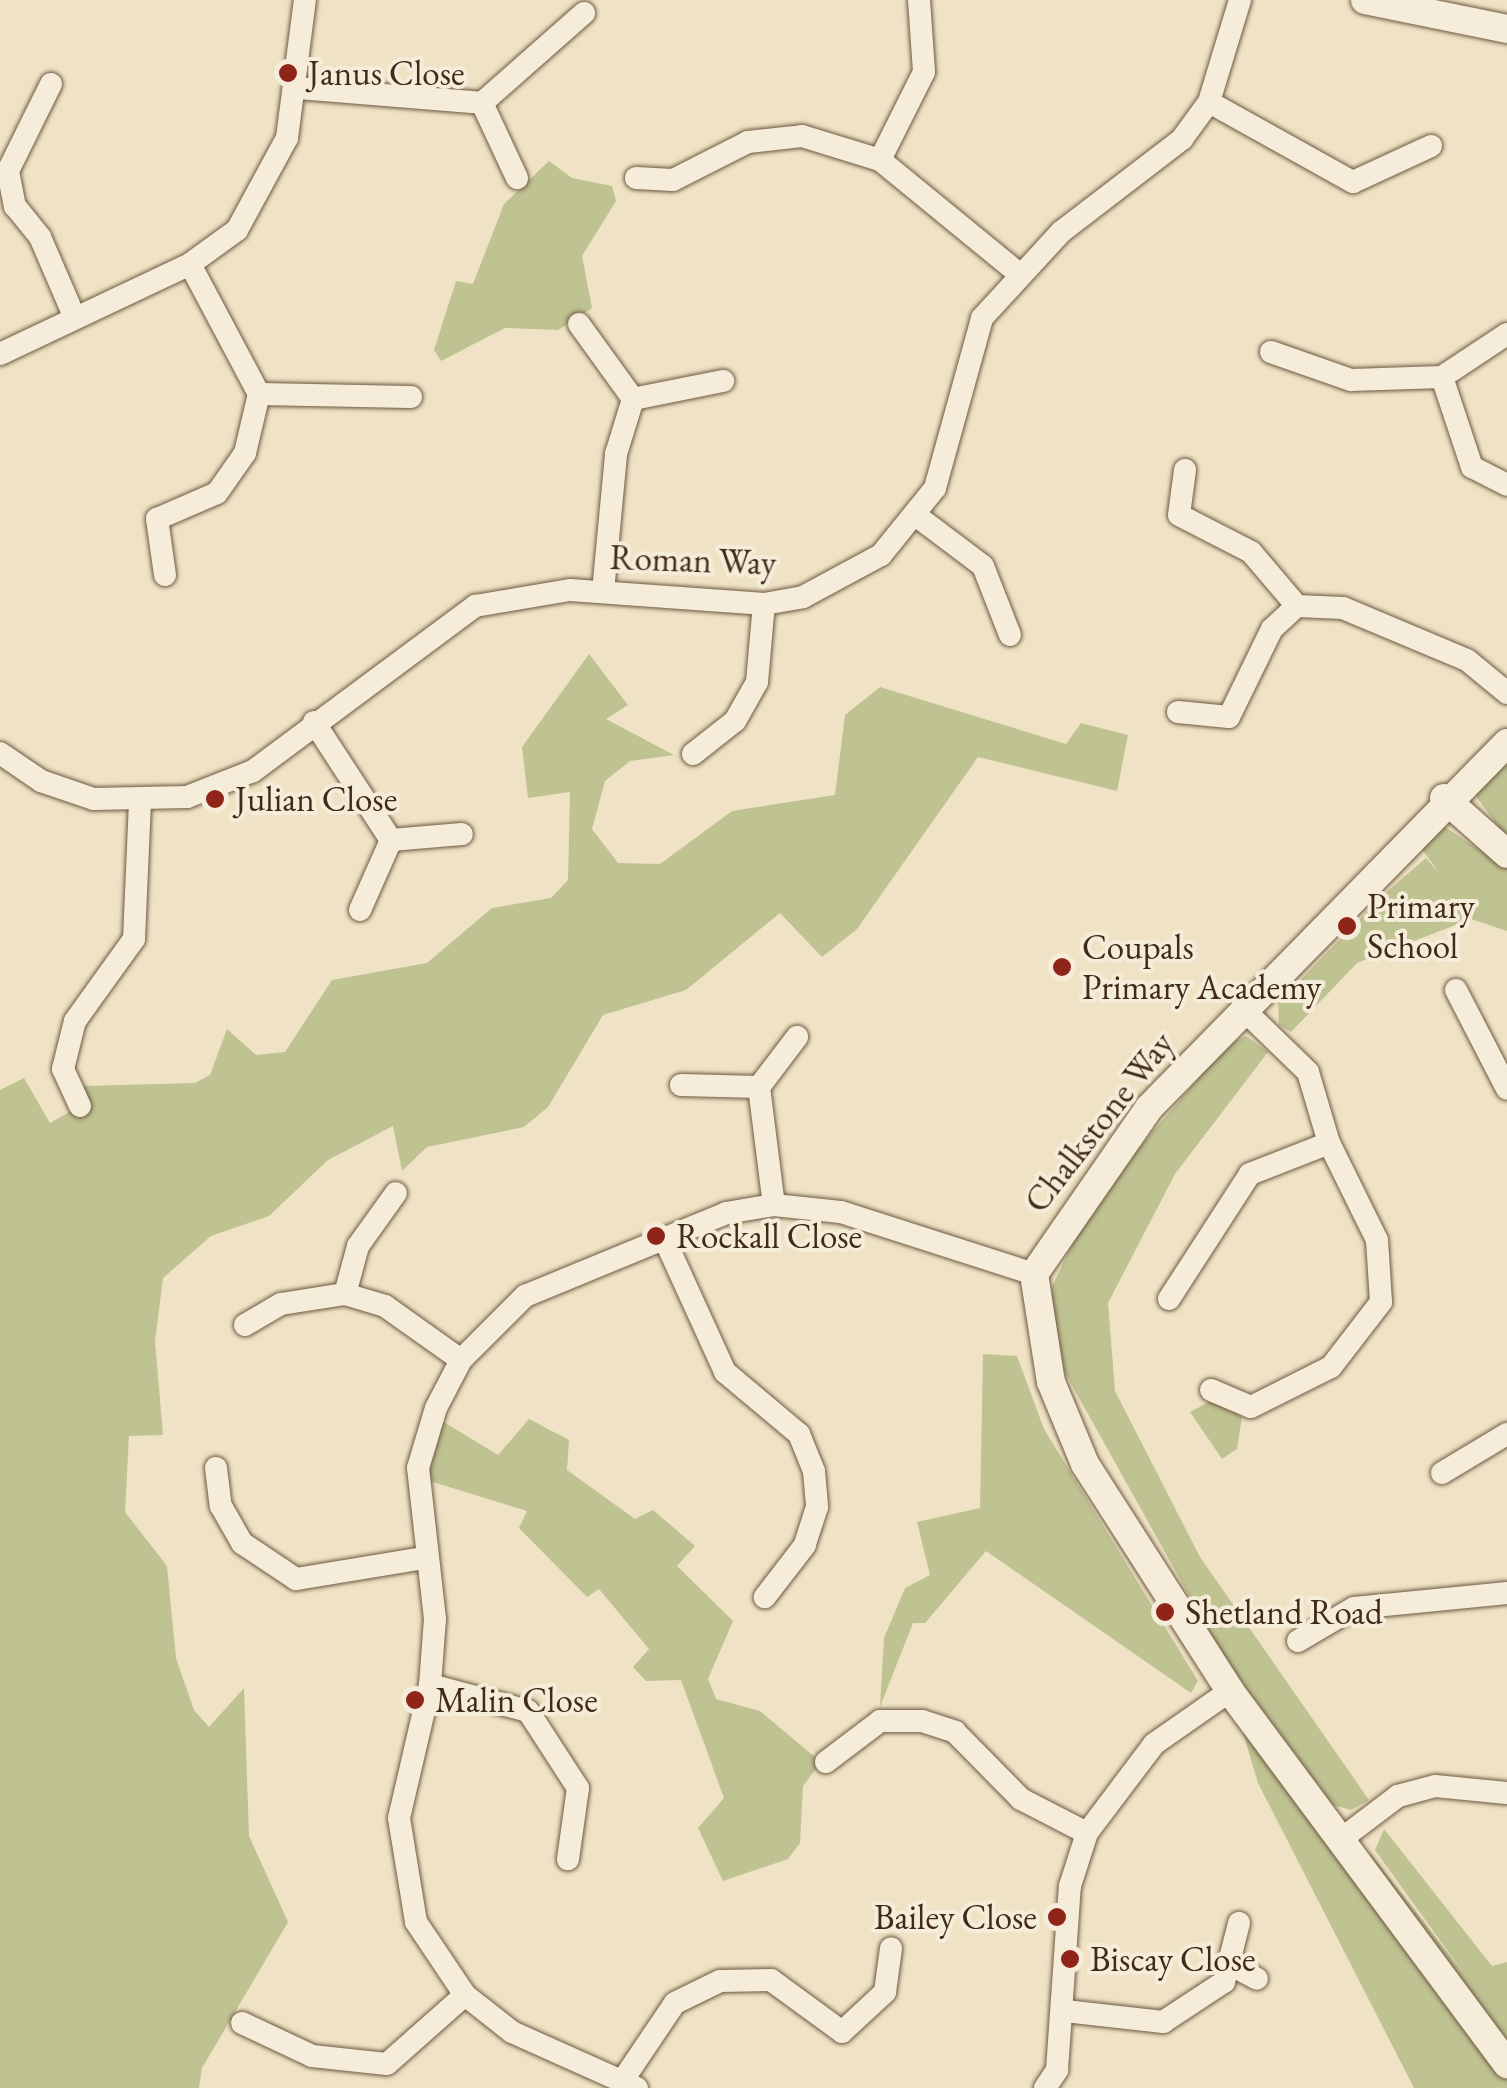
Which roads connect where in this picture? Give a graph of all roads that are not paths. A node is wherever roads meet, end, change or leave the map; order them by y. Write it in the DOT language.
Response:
graph roads {
  1 [pos="304,0"];
  2 [pos="919,0"];
  3 [pos="1240,0"];
  4 [pos="1365,0"];
  5 [pos="584,12"];
  6 [pos="1507,29"];
  7 [pos="51,84"];
  8 [pos="297,88"];
  9 [pos="1209,102"];
  10 [pos="482,103"];
  11 [pos="1431,146"];
  12 [pos="880,160"];
  13 [pos="517,178"];
  14 [pos="636,178"];
  15 [pos="190,264"];
  16 [pos="1016,272"];
  17 [pos="74,316"];
  18 [pos="579,324"];
  19 [pos="1507,334"];
  20 [pos="1270,352"];
  21 [pos="0,354"];
  22 [pos="1442,376"];
  23 [pos="723,381"];
  24 [pos="259,394"];
  25 [pos="411,397"];
  26 [pos="633,399"];
  27 [pos="1185,470"];
  28 [pos="1507,484"];
  29 [pos="918,517"];
  30 [pos="165,575"];
  31 [pos="603,592"];
  32 [pos="764,604"];
  33 [pos="1298,606"];
  34 [pos="1010,635"];
  35 [pos="1507,693"];
  36 [pos="1178,712"];
  37 [pos="314,722"];
  38 [pos="1507,743"];
  39 [pos="0,753"];
  40 [pos="693,754"];
  41 [pos="1444,798"];
  42 [pos="140,802"];
  43 [pos="462,834"];
  44 [pos="391,840"];
  45 [pos="1507,854"];
  46 [pos="360,910"];
  47 [pos="1456,990"];
  48 [pos="1242,1008"];
  49 [pos="797,1037"];
  50 [pos="681,1086"];
  51 [pos="759,1087"];
  52 [pos="1507,1089"];
  53 [pos="80,1106"];
  54 [pos="1329,1143"];
  55 [pos="396,1193"];
  56 [pos="774,1205"];
  57 [pos="664,1238"];
  58 [pos="1034,1274"];
  59 [pos="345,1294"];
  60 [pos="1170,1298"];
  61 [pos="245,1325"];
  62 [pos="461,1360"];
  63 [pos="1211,1390"];
  64 [pos="1507,1434"];
  65 [pos="216,1468"];
  66 [pos="1442,1473"];
  67 [pos="424,1558"];
  68 [pos="1507,1593"];
  69 [pos="765,1597"];
  70 [pos="1298,1641"];
  71 [pos="430,1686"];
  72 [pos="1230,1691"];
  73 [pos="826,1762"];
  74 [pos="1507,1793"];
  75 [pos="1087,1832"];
  76 [pos="1340,1840"];
  77 [pos="568,1859"];
  78 [pos="1240,1923"];
  79 [pos="891,1948"];
  80 [pos="1233,1966"];
  81 [pos="1257,1979"];
  82 [pos="465,1994"];
  83 [pos="1065,2010"];
  84 [pos="242,2023"];
  85 [pos="1507,2064"];
  86 [pos="631,2083"];
  87 [pos="1044,2088"];
  1 -- 8 [label="street"];
  2 -- 12 [label="street"];
  3 -- 9 [label="street, Roman Way"];
  4 -- 6 [label="street"];
  5 -- 10 [label="street"];
  7 -- 17 [label="street"];
  8 -- 10 [label="street"];
  8 -- 15 [label="street"];
  9 -- 11 [label="street"];
  9 -- 16 [label="street, Roman Way"];
  10 -- 13 [label="street"];
  12 -- 14 [label="street"];
  12 -- 16 [label="street"];
  15 -- 17 [label="street"];
  15 -- 24 [label="street"];
  16 -- 29 [label="street, Roman Way"];
  17 -- 21 [label="street"];
  18 -- 26 [label="street"];
  19 -- 22 [label="street"];
  20 -- 22 [label="street"];
  22 -- 28 [label="street"];
  23 -- 26 [label="street"];
  24 -- 25 [label="street"];
  24 -- 30 [label="street"];
  26 -- 31 [label="street"];
  27 -- 33 [label="street"];
  29 -- 32 [label="street, Roman Way"];
  29 -- 34 [label="street"];
  31 -- 32 [label="street, Roman Way"];
  31 -- 37 [label="street, Roman Way"];
  32 -- 40 [label="street"];
  33 -- 35 [label="street"];
  33 -- 36 [label="street"];
  37 -- 42 [label="street, Roman Way"];
  37 -- 44 [label="street"];
  38 -- 41 [label="street, Chalkstone Way"];
  39 -- 42 [label="street, Roman Way"];
  41 -- 45 [label="street"];
  41 -- 48 [label="street, Chalkstone Way"];
  42 -- 53 [label="street"];
  43 -- 44 [label="street"];
  44 -- 46 [label="street"];
  47 -- 52 [label="street"];
  48 -- 54 [label="street"];
  48 -- 58 [label="street, Chalkstone Way"];
  49 -- 51 [label="street"];
  50 -- 51 [label="street"];
  51 -- 56 [label="street"];
  54 -- 60 [label="street"];
  54 -- 63 [label="street"];
  55 -- 59 [label="street"];
  56 -- 57 [label="street"];
  56 -- 58 [label="street"];
  57 -- 62 [label="street"];
  57 -- 69 [label="street"];
  58 -- 72 [label="street"];
  59 -- 61 [label="street"];
  59 -- 62 [label="street"];
  62 -- 67 [label="street"];
  64 -- 66 [label="street"];
  65 -- 67 [label="street"];
  67 -- 71 [label="street"];
  68 -- 70 [label="street"];
  71 -- 77 [label="street"];
  71 -- 82 [label="street"];
  72 -- 75 [label="street"];
  72 -- 76 [label="street"];
  73 -- 75 [label="street"];
  74 -- 76 [label="street"];
  75 -- 83 [label="street"];
  76 -- 85 [label="street"];
  78 -- 80 [label="street"];
  79 -- 86 [label="street"];
  80 -- 81 [label="street"];
  80 -- 83 [label="street"];
  82 -- 84 [label="street"];
  82 -- 86 [label="street"];
  83 -- 87 [label="street"];
}
